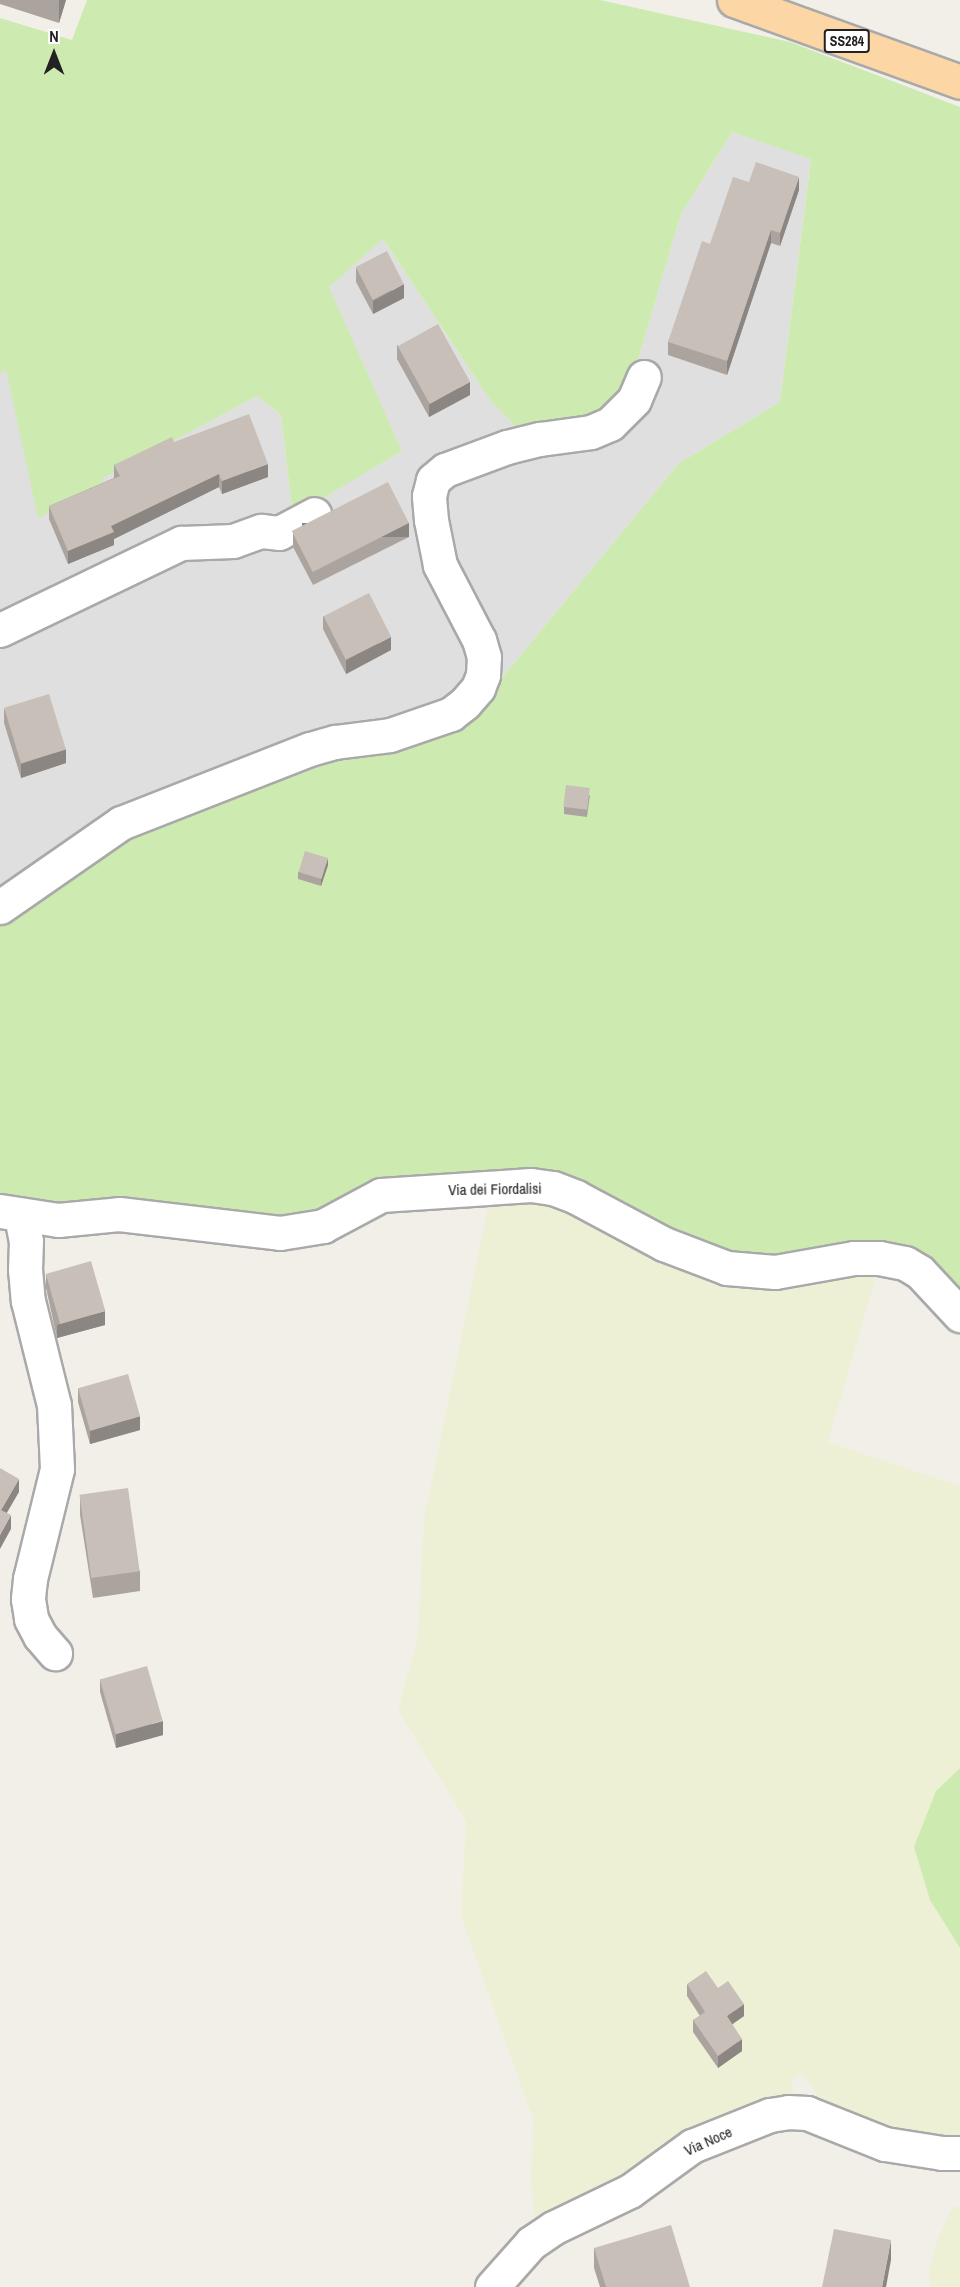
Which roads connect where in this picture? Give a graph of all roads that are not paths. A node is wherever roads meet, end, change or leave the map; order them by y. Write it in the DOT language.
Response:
graph roads {
  1 [pos="734,0"];
  2 [pos="960,82"];
  3 [pos="644,377"];
  4 [pos="314,514"];
  5 [pos="0,630"];
  6 [pos="0,907"];
  7 [pos="11,1213"];
  8 [pos="960,1315"];
  9 [pos="56,1653"];
  10 [pos="960,2153"];
  11 [pos="492,2287"];
  1 -- 2 [label="main road, SS284"];
  3 -- 6 [label="street"];
  4 -- 5 [label="street"];
  7 -- 8 [label="street, Via dei Fiordalisi"];
  7 -- 9 [label="street"];
  10 -- 11 [label="street, Via Noce"];
}
